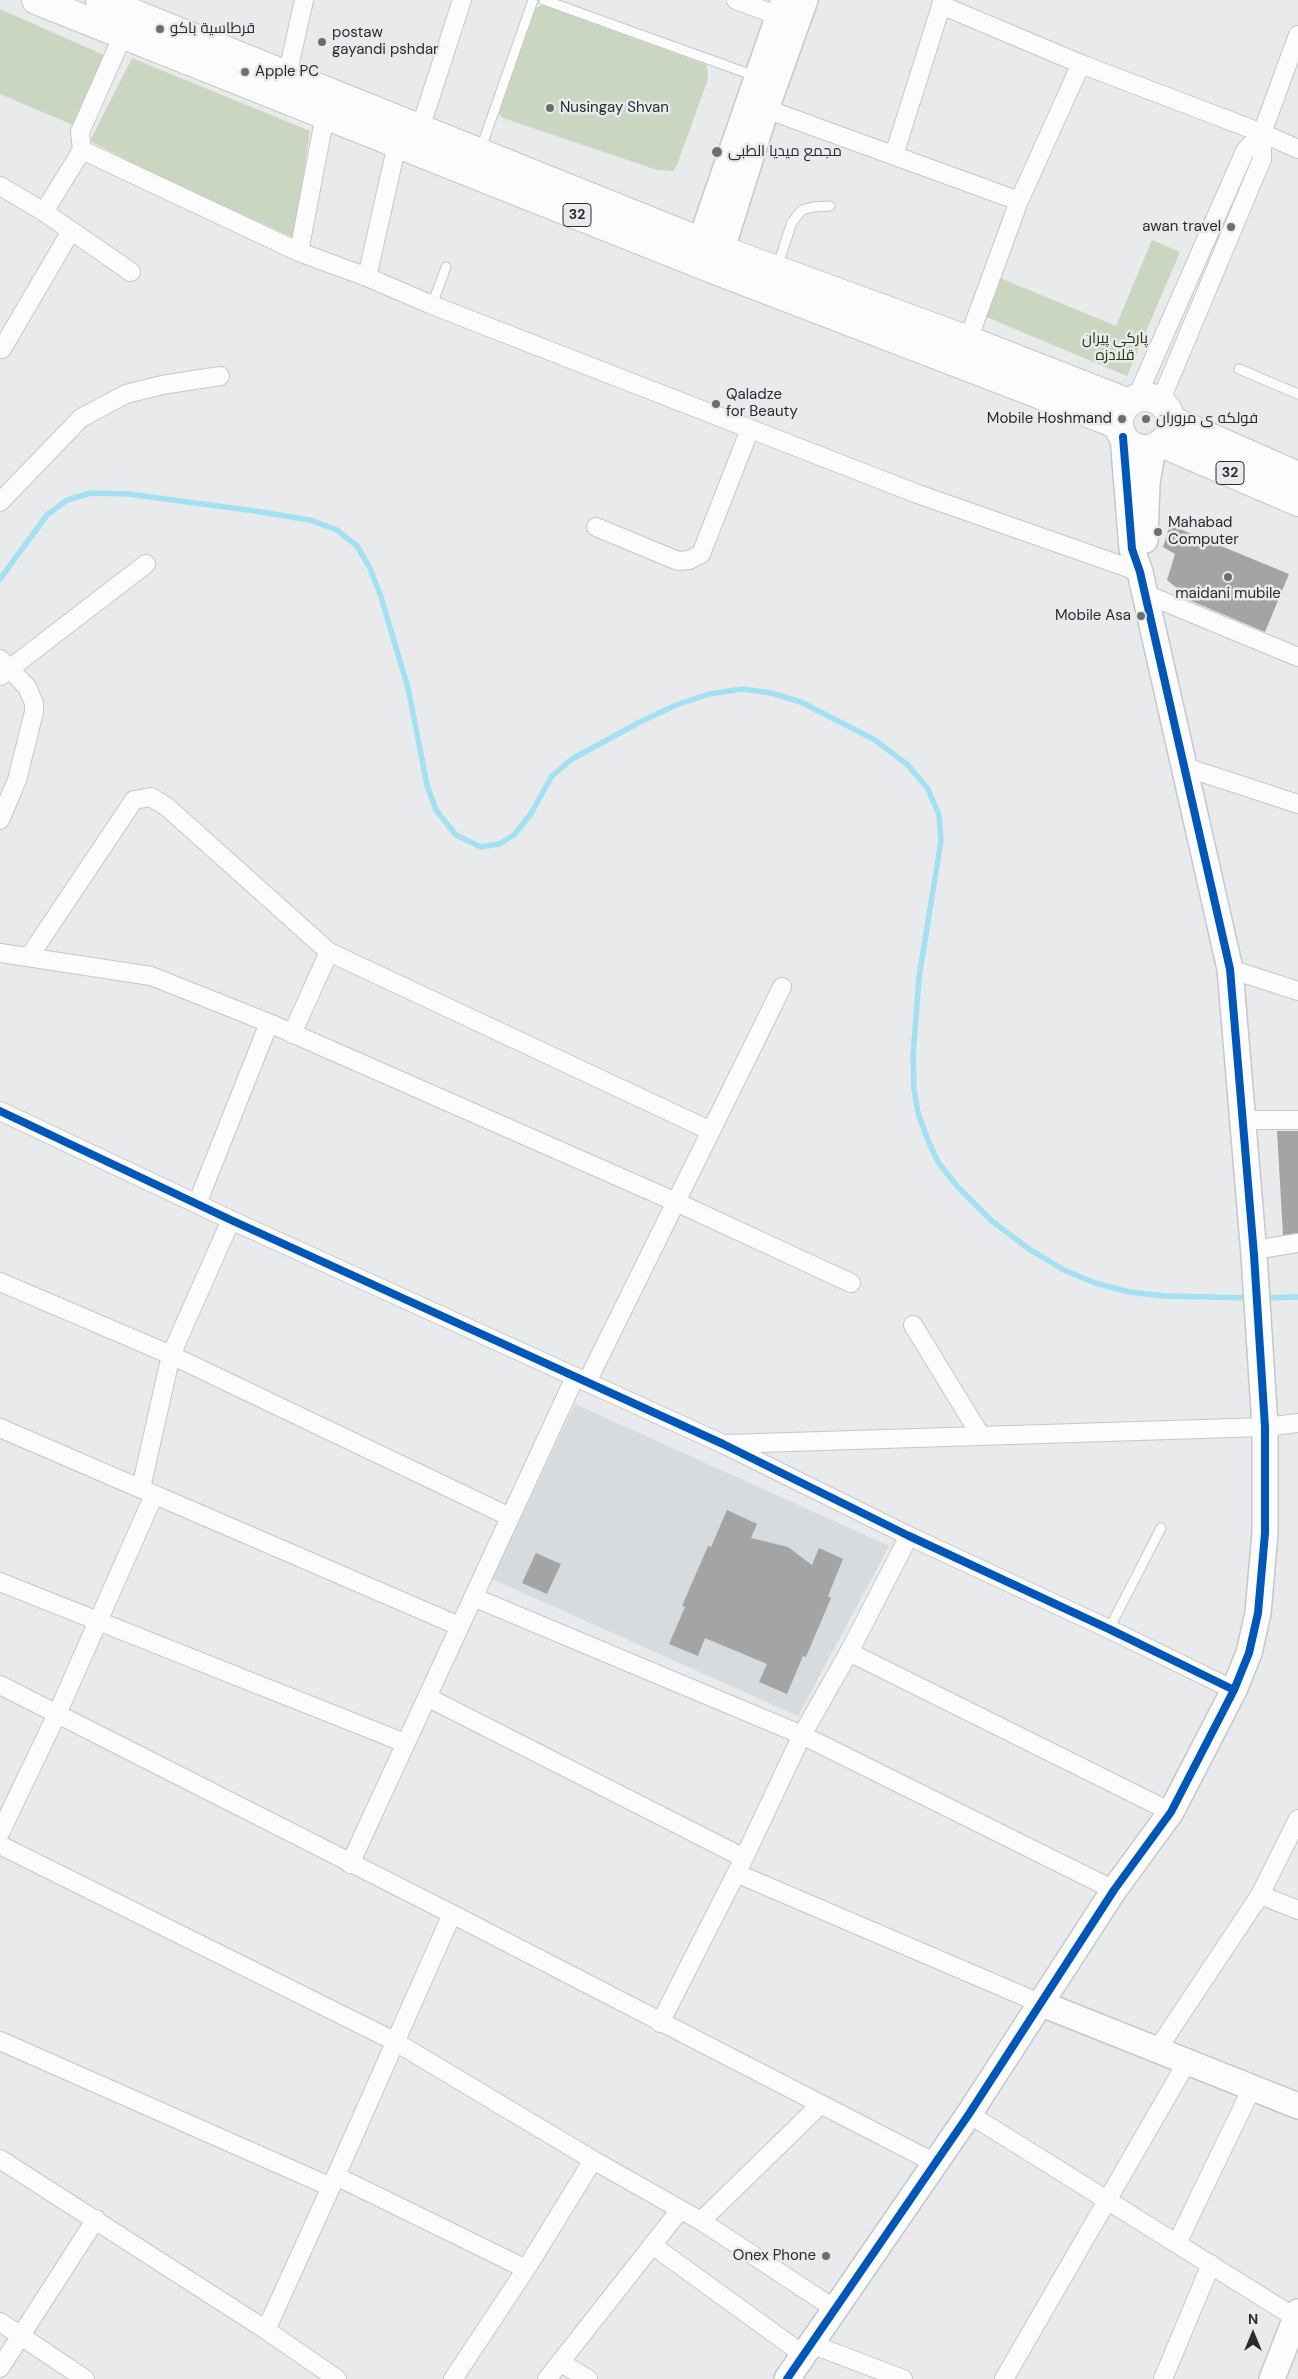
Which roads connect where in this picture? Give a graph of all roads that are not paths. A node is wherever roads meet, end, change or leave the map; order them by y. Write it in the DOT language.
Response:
graph roads {
  1 [pos="36,0"];
  2 [pos="100,0"];
  3 [pos="304,0"];
  4 [pos="462,0"];
  5 [pos="533,0"];
  6 [pos="544,0"];
  7 [pos="736,0"];
  8 [pos="805,0"];
  9 [pos="942,3"];
  10 [pos="781,8"];
  11 [pos="128,15"];
  12 [pos="1298,35"];
  13 [pos="1081,64"];
  14 [pos="758,77"];
  15 [pos="284,86"];
  16 [pos="766,109"];
  17 [pos="325,115"];
  18 [pos="1262,133"];
  19 [pos="408,136"];
  20 [pos="1298,149"];
  21 [pos="82,150"];
  22 [pos="480,153"];
  23 [pos="894,155"];
  24 [pos="0,186"];
  25 [pos="1019,201"];
  26 [pos="830,206"];
  27 [pos="44,212"];
  28 [pos="71,231"];
  29 [pos="300,252"];
  30 [pos="708,256"];
  31 [pos="446,267"];
  32 [pos="776,270"];
  33 [pos="131,272"];
  34 [pos="367,277"];
  35 [pos="432,304"];
  36 [pos="968,340"];
  37 [pos="2,349"];
  38 [pos="1238,369"];
  39 [pos="220,376"];
  40 [pos="1297,391"];
  41 [pos="1144,422"];
  42 [pos="750,429"];
  43 [pos="1298,476"];
  44 [pos="0,502"];
  45 [pos="1298,502"];
  46 [pos="596,526"];
  47 [pos="146,564"];
  48 [pos="1142,582"];
  49 [pos="1298,657"];
  50 [pos="3,668"];
  51 [pos="1182,766"];
  52 [pos="1298,804"];
  53 [pos="0,820"];
  54 [pos="329,952"];
  55 [pos="0,953"];
  56 [pos="28,958"];
  57 [pos="1230,969"];
  58 [pos="782,987"];
  59 [pos="1298,991"];
  60 [pos="269,1024"];
  61 [pos="292,1034"];
  62 [pos="0,1111"];
  63 [pos="1243,1120"];
  64 [pos="1298,1120"];
  65 [pos="711,1131"];
  66 [pos="676,1202"];
  67 [pos="197,1204"];
  68 [pos="231,1220"];
  69 [pos="1298,1242"];
  70 [pos="1254,1252"];
  71 [pos="0,1282"];
  72 [pos="851,1283"];
  73 [pos="912,1325"];
  74 [pos="170,1355"];
  75 [pos="581,1379"];
  76 [pos="1298,1423"];
  77 [pos="1265,1426"];
  78 [pos="0,1428"];
  79 [pos="981,1436"];
  80 [pos="723,1444"];
  81 [pos="148,1491"];
  82 [pos="510,1517"];
  83 [pos="1161,1528"];
  84 [pos="909,1536"];
  85 [pos="0,1582"];
  86 [pos="473,1597"];
  87 [pos="99,1622"];
  88 [pos="459,1626"];
  89 [pos="1109,1629"];
  90 [pos="849,1652"];
  91 [pos="0,1685"];
  92 [pos="1234,1690"];
  93 [pos="427,1697"];
  94 [pos="57,1714"];
  95 [pos="802,1735"];
  96 [pos="405,1743"];
  97 [pos="1171,1812"];
  98 [pos="1298,1821"];
  99 [pos="0,1834"];
  100 [pos="0,1846"];
  101 [pos="350,1864"];
  102 [pos="740,1866"];
  103 [pos="1114,1890"];
  104 [pos="1260,1895"];
  105 [pos="1298,1910"];
  106 [pos="452,1914"];
  107 [pos="1042,2004"];
  108 [pos="660,2023"];
  109 [pos="0,2041"];
  110 [pos="394,2041"];
  111 [pos="1157,2050"];
  112 [pos="1188,2062"];
  113 [pos="1252,2088"];
  114 [pos="820,2105"];
  115 [pos="1298,2106"];
  116 [pos="968,2114"];
  117 [pos="0,2159"];
  118 [pos="592,2160"];
  119 [pos="935,2163"];
  120 [pos="334,2182"];
  121 [pos="1108,2200"];
  122 [pos="680,2210"];
  123 [pos="96,2219"];
  124 [pos="701,2221"];
  125 [pos="1177,2243"];
  126 [pos="652,2245"];
  127 [pos="1211,2264"];
  128 [pos="526,2269"];
  129 [pos="835,2310"];
  130 [pos="1297,2315"];
  131 [pos="0,2322"];
  132 [pos="266,2330"];
  133 [pos="21,2336"];
  134 [pos="808,2350"];
  135 [pos="560,2362"];
  136 [pos="0,2368"];
  137 [pos="85,2379"];
  138 [pos="337,2379"];
  139 [pos="452,2379"];
  140 [pos="547,2379"];
  141 [pos="588,2379"];
  142 [pos="787,2379"];
  143 [pos="903,2379"];
  144 [pos="1004,2379"];
  145 [pos="1163,2379"];
  146 [pos="1272,2379"];
  1 -- 11 [label="main road, 32"];
  2 -- 11 [label="main road, 32"];
  3 -- 15 [label="street"];
  4 -- 19 [label="street"];
  5 -- 22 [label="lane"];
  6 -- 14 [label="lane"];
  7 -- 10 [label="street"];
  8 -- 16 [label="street"];
  9 -- 13 [label="street"];
  9 -- 23 [label="street"];
  10 -- 14 [label="street"];
  11 -- 15 [label="main road, 32"];
  11 -- 21 [label="street"];
  12 -- 18 [label="street"];
  13 -- 18 [label="street"];
  13 -- 25 [label="street"];
  14 -- 30 [label="street"];
  15 -- 17 [label="main road, 32"];
  15 -- 19 [label="main road, 32"];
  16 -- 23 [label="street"];
  16 -- 30 [label="street"];
  17 -- 19 [label="main road, 32"];
  17 -- 29 [label="street"];
  18 -- 20 [label="street"];
  18 -- 41 [label="street"];
  18 -- 41 [label="street"];
  19 -- 22 [label="main road, 32"];
  19 -- 30 [label="main road, 32"];
  19 -- 34 [label="street"];
  21 -- 27 [label="street"];
  21 -- 29 [label="street"];
  22 -- 30 [label="main road, 32"];
  23 -- 25 [label="street"];
  24 -- 27 [label="street"];
  25 -- 36 [label="street"];
  26 -- 32 [label="lane"];
  27 -- 28 [label="street"];
  28 -- 33 [label="street"];
  28 -- 37 [label="street"];
  29 -- 34 [label="street"];
  30 -- 32 [label="main road, 32"];
  30 -- 41 [label="main road, 32"];
  31 -- 35 [label="lane"];
  32 -- 36 [label="main road, 32"];
  34 -- 35 [label="street"];
  35 -- 42 [label="street"];
  36 -- 41 [label="main road, 32"];
  38 -- 40 [label="lane"];
  39 -- 44 [label="street"];
  41 -- 43 [label="main road, 32"];
  41 -- 45 [label="main road, 32"];
  41 -- 48 [label="street"];
  42 -- 46 [label="street"];
  42 -- 48 [label="street"];
  47 -- 50 [label="street"];
  48 -- 49 [label="street"];
  48 -- 51 [label="street"];
  50 -- 53 [label="street"];
  51 -- 52 [label="street"];
  51 -- 57 [label="street"];
  54 -- 56 [label="street"];
  54 -- 61 [label="street"];
  54 -- 65 [label="street"];
  55 -- 56 [label="street"];
  56 -- 60 [label="street"];
  57 -- 59 [label="street"];
  57 -- 63 [label="street"];
  58 -- 65 [label="street"];
  60 -- 61 [label="street"];
  60 -- 67 [label="street"];
  61 -- 66 [label="street"];
  62 -- 67 [label="street"];
  63 -- 64 [label="street"];
  63 -- 70 [label="street"];
  65 -- 66 [label="street"];
  66 -- 72 [label="street"];
  66 -- 75 [label="street"];
  67 -- 68 [label="street"];
  68 -- 74 [label="street"];
  68 -- 75 [label="street"];
  69 -- 70 [label="street"];
  70 -- 77 [label="street"];
  71 -- 74 [label="street"];
  73 -- 79 [label="street"];
  74 -- 81 [label="street"];
  74 -- 82 [label="street"];
  75 -- 80 [label="street"];
  75 -- 82 [label="street"];
  76 -- 77 [label="street"];
  77 -- 79 [label="street"];
  77 -- 92 [label="street"];
  78 -- 81 [label="street"];
  79 -- 80 [label="street"];
  80 -- 84 [label="street"];
  81 -- 87 [label="street"];
  81 -- 88 [label="street"];
  82 -- 86 [label="street"];
  83 -- 89 [label="lane"];
  84 -- 89 [label="street"];
  84 -- 90 [label="street"];
  85 -- 87 [label="street"];
  86 -- 88 [label="street"];
  86 -- 95 [label="street"];
  87 -- 94 [label="street"];
  87 -- 96 [label="street"];
  88 -- 93 [label="street"];
  89 -- 92 [label="street"];
  90 -- 95 [label="street"];
  90 -- 97 [label="street"];
  91 -- 94 [label="street"];
  92 -- 97 [label="street"];
  93 -- 96 [label="street"];
  93 -- 102 [label="street"];
  94 -- 99 [label="street"];
  94 -- 101 [label="street"];
  95 -- 102 [label="street"];
  95 -- 103 [label="street"];
  96 -- 101 [label="street"];
  97 -- 103 [label="street"];
  98 -- 104 [label="street"];
  100 -- 110 [label="street"];
  101 -- 106 [label="street"];
  102 -- 107 [label="street"];
  102 -- 108 [label="street"];
  103 -- 107 [label="street"];
  104 -- 105 [label="street"];
  104 -- 111 [label="street"];
  106 -- 108 [label="street"];
  106 -- 110 [label="street"];
  107 -- 111 [label="street"];
  107 -- 116 [label="street"];
  108 -- 114 [label="street"];
  109 -- 120 [label="street"];
  110 -- 118 [label="street"];
  110 -- 120 [label="street"];
  111 -- 112 [label="street"];
  112 -- 113 [label="street"];
  112 -- 121 [label="street"];
  113 -- 115 [label="street"];
  113 -- 125 [label="street"];
  114 -- 119 [label="street"];
  114 -- 124 [label="street"];
  116 -- 119 [label="street"];
  116 -- 121 [label="street"];
  117 -- 123 [label="street"];
  118 -- 122 [label="street"];
  118 -- 128 [label="street"];
  119 -- 129 [label="street"];
  120 -- 128 [label="street"];
  120 -- 132 [label="street"];
  121 -- 125 [label="street"];
  121 -- 144 [label="street"];
  122 -- 124 [label="street"];
  122 -- 126 [label="street"];
  123 -- 132 [label="street"];
  123 -- 133 [label="street"];
  124 -- 129 [label="street"];
  125 -- 127 [label="street"];
  126 -- 134 [label="street"];
  126 -- 135 [label="street"];
  127 -- 130 [label="street"];
  127 -- 145 [label="street"];
  128 -- 139 [label="street"];
  129 -- 134 [label="street"];
  130 -- 146 [label="street"];
  131 -- 133 [label="street"];
  132 -- 138 [label="street"];
  133 -- 136 [label="street"];
  133 -- 137 [label="street"];
  134 -- 142 [label="street"];
  134 -- 143 [label="street"];
  135 -- 140 [label="street"];
  135 -- 141 [label="street"];
}
